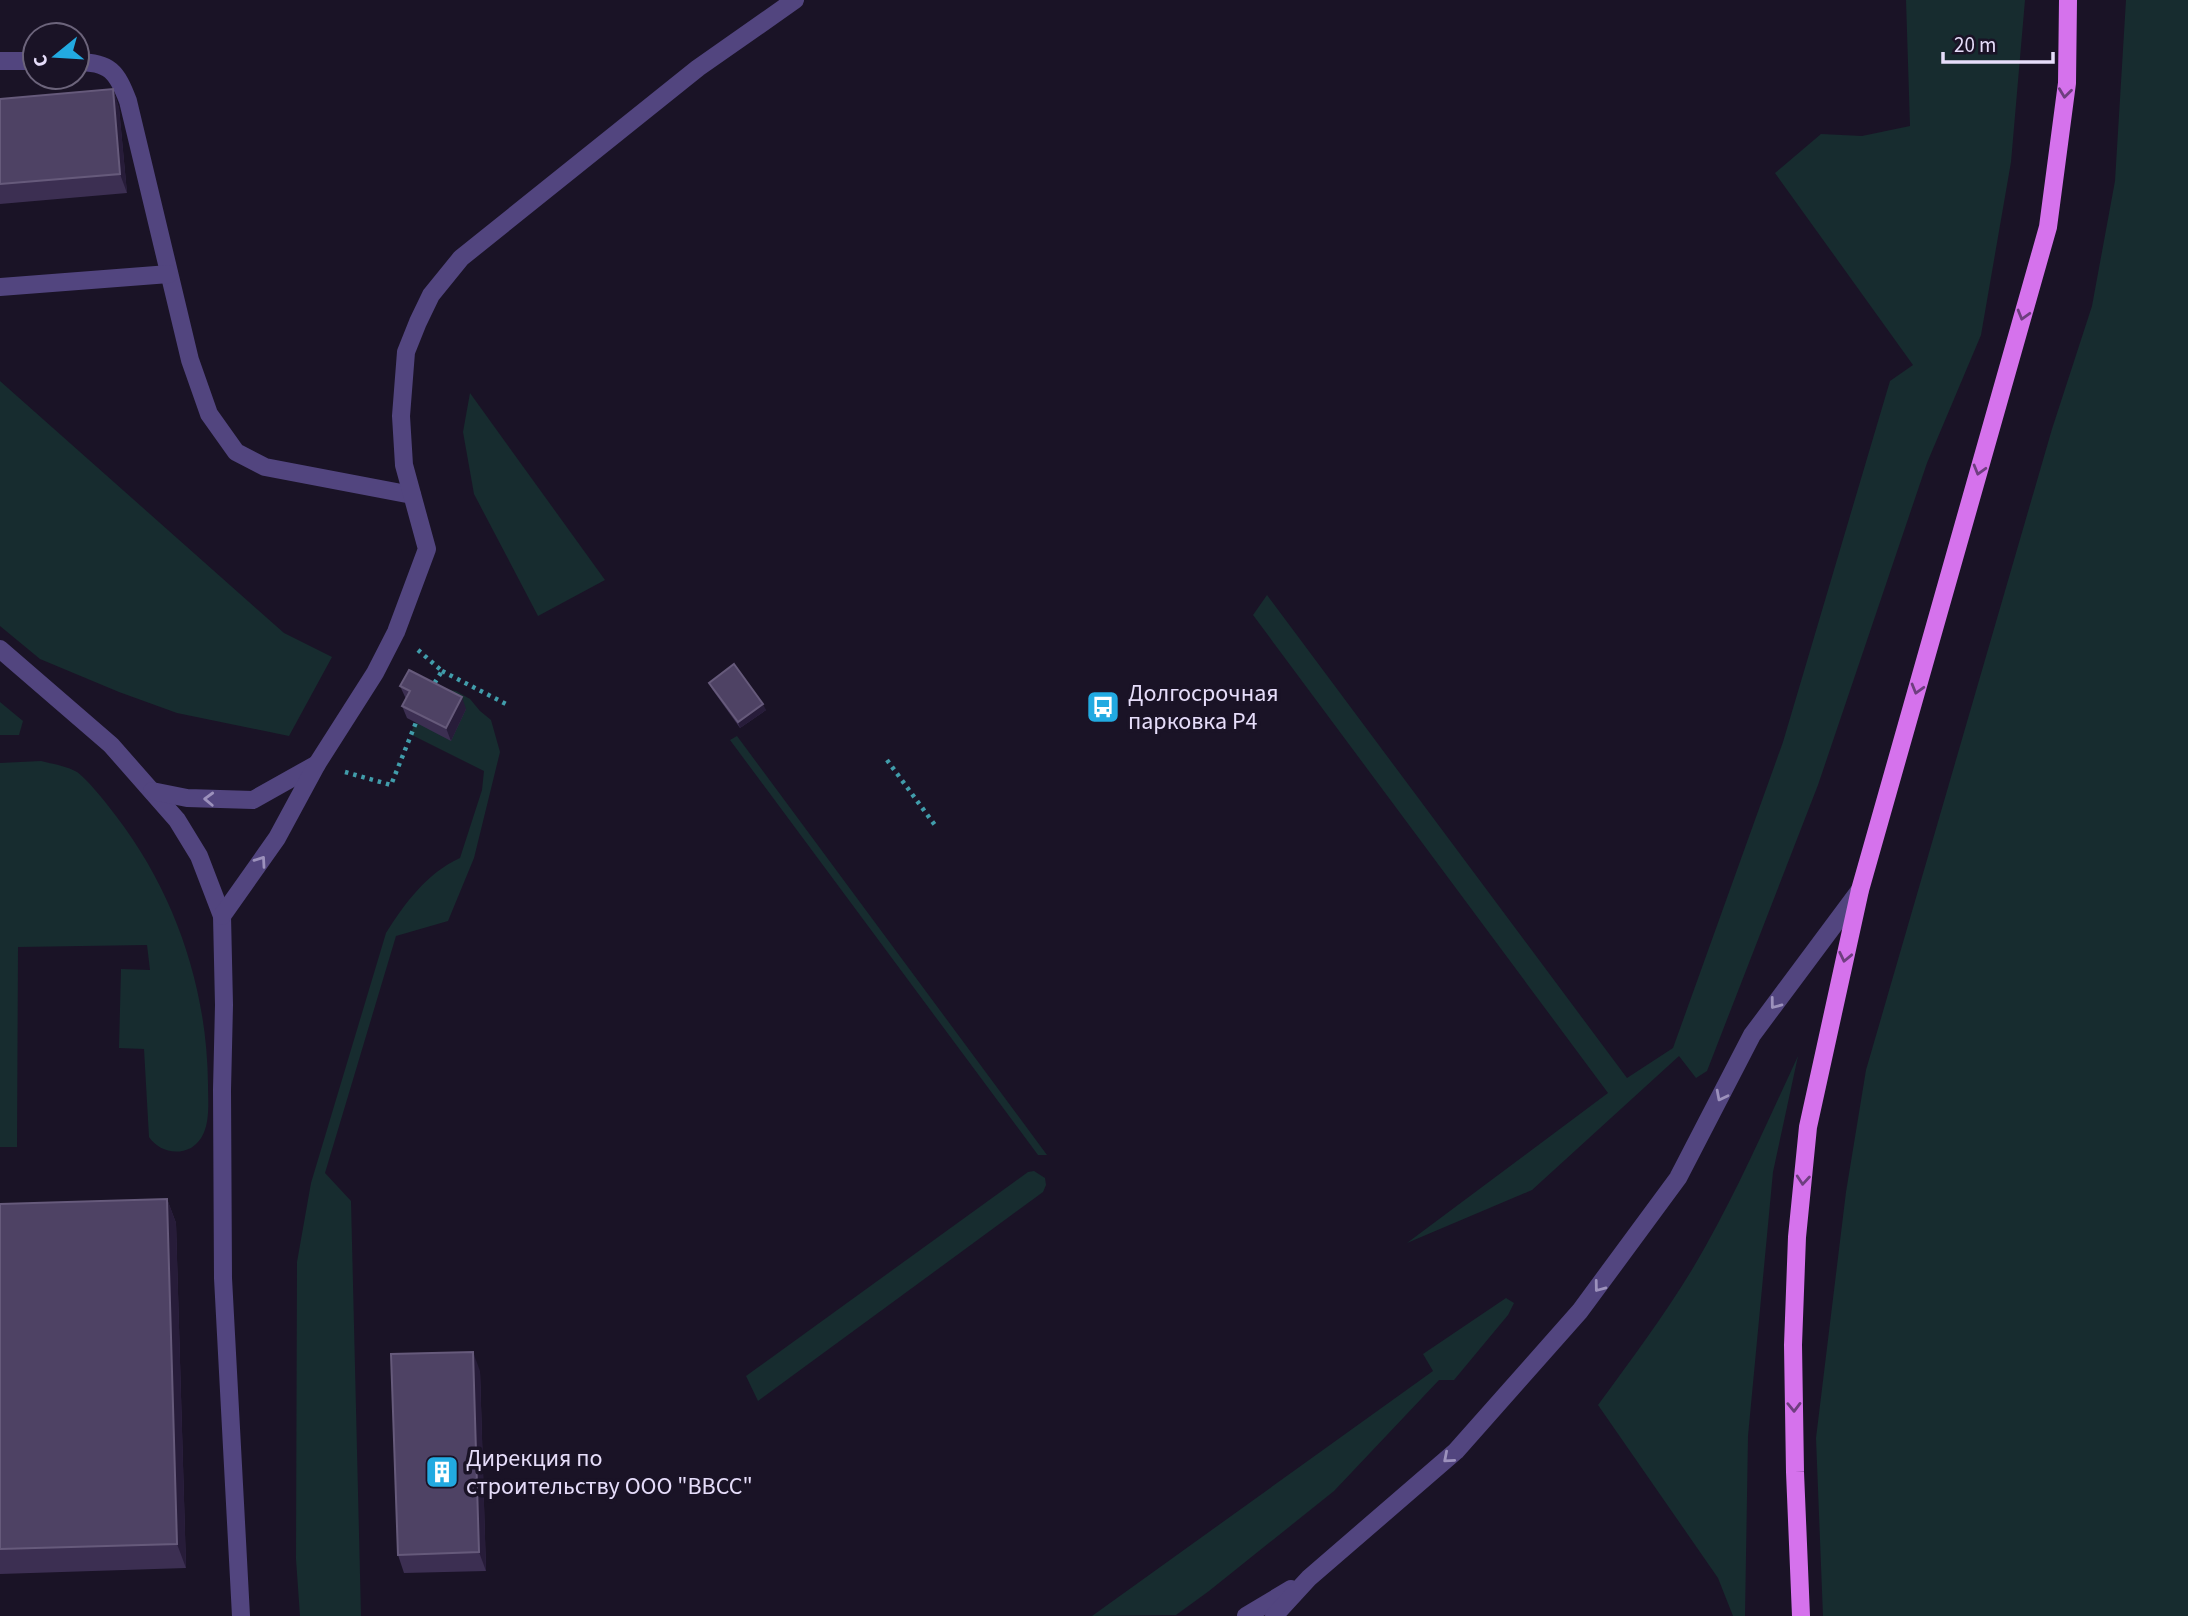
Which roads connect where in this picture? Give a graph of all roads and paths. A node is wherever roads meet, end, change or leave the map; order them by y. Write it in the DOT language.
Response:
graph roads {
  1 [pos="795,0"];
  2 [pos="2068,0"];
  3 [pos="0,61"];
  4 [pos="21,61"];
  5 [pos="91,64"];
  6 [pos="169,274"];
  7 [pos="0,287"];
  8 [pos="412,495"];
  9 [pos="396,632"];
  10 [pos="0,649"];
  11 [pos="442,671"];
  12 [pos="430,690"];
  13 [pos="508,705"];
  14 [pos="425,722"];
  15 [pos="887,761"];
  16 [pos="317,764"];
  17 [pos="152,791"];
  18 [pos="937,828"];
  19 [pos="1860,890"];
  20 [pos="222,916"];
  21 [pos="1309,1578"];
  22 [pos="241,1616"];
  23 [pos="1245,1616"];
  24 [pos="1274,1616"];
  25 [pos="1801,1616"];
  1 -- 8 [label="street"];
  2 -- 19 [label="main road, one-way"];
  3 -- 4 [label="street"];
  5 -- 6 [label="street"];
  6 -- 7 [label="street"];
  6 -- 8 [label="street"];
  8 -- 9 [label="street"];
  9 -- 11 [label="path"];
  9 -- 16 [label="street"];
  10 -- 17 [label="street"];
  11 -- 12 [label="path"];
  11 -- 13 [label="path"];
  14 -- 16 [label="path"];
  15 -- 18 [label="path"];
  16 -- 17 [label="street, one-way"];
  20 -- 16 [label="street, one-way"];
  17 -- 20 [label="street"];
  19 -- 21 [label="street, one-way"];
  19 -- 25 [label="main road, one-way"];
  20 -- 22 [label="street"];
  21 -- 23 [label="street"];
  21 -- 24 [label="street"];
}
